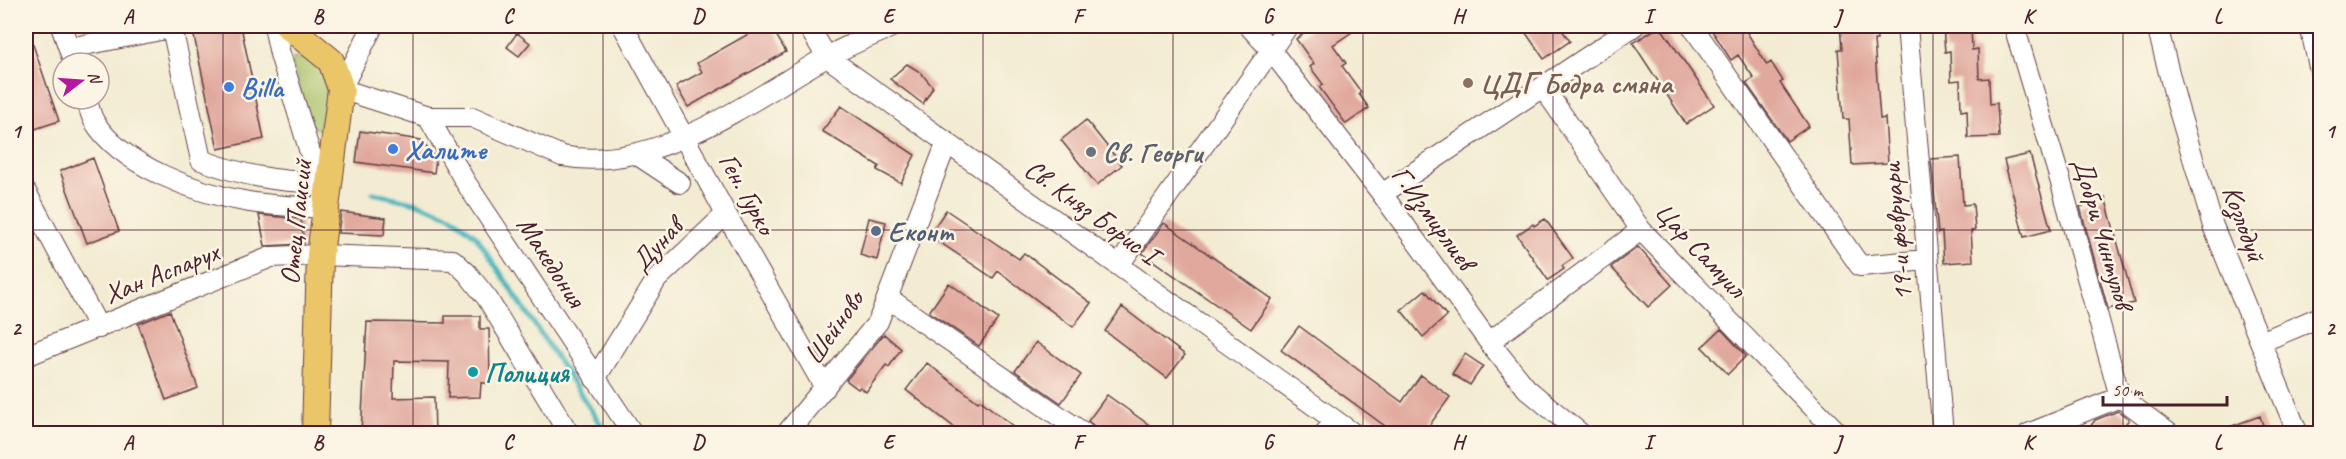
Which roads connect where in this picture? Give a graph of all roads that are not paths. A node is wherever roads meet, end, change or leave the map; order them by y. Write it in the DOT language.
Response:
graph roads {
  1 [pos="61,26"];
  2 [pos="274,26"];
  3 [pos="288,26"];
  4 [pos="373,26"];
  5 [pos="623,26"];
  6 [pos="808,26"];
  7 [pos="894,26"];
  8 [pos="1249,26"];
  9 [pos="1288,26"];
  10 [pos="1634,26"];
  11 [pos="1692,26"];
  12 [pos="1907,26"];
  13 [pos="2014,26"];
  14 [pos="2157,26"];
  15 [pos="2310,26"];
  16 [pos="176,27"];
  17 [pos="1270,49"];
  18 [pos="70,51"];
  19 [pos="86,51"];
  20 [pos="827,57"];
  21 [pos="2320,71"];
  22 [pos="1543,87"];
  23 [pos="341,89"];
  24 [pos="90,111"];
  25 [pos="428,117"];
  26 [pos="685,137"];
  27 [pos="947,142"];
  28 [pos="636,154"];
  29 [pos="319,182"];
  30 [pos="680,183"];
  31 [pos="26,192"];
  32 [pos="1382,194"];
  33 [pos="327,208"];
  34 [pos="726,214"];
  35 [pos="1641,230"];
  36 [pos="320,255"];
  37 [pos="1926,260"];
  38 [pos="1119,265"];
  39 [pos="888,297"];
  40 [pos="2320,317"];
  41 [pos="99,328"];
  42 [pos="1489,342"];
  43 [pos="2261,342"];
  44 [pos="26,356"];
  45 [pos="595,380"];
  46 [pos="825,388"];
  47 [pos="2120,397"];
  48 [pos="1330,427"];
  49 [pos="315,434"];
  50 [pos="569,434"];
  51 [pos="633,434"];
  52 [pos="786,434"];
  53 [pos="1085,434"];
  54 [pos="1354,434"];
  55 [pos="1581,434"];
  56 [pos="1839,434"];
  57 [pos="1943,434"];
  58 [pos="2028,434"];
  59 [pos="2170,434"];
  60 [pos="2298,434"];
  1 -- 18 [label="street"];
  2 -- 29 [label="street"];
  3 -- 23 [label="main road"];
  4 -- 23 [label="street, Отец Паисий"];
  5 -- 26 [label="street, Ген. Гурко"];
  6 -- 20 [label="street, Св. Княз Борис I"];
  7 -- 20 [label="street"];
  8 -- 17 [label="street, Г.Измирлиев"];
  9 -- 17 [label="street"];
  10 -- 22 [label="street"];
  11 -- 37 [label="street"];
  12 -- 37 [label="street, 19-и февруари"];
  13 -- 47 [label="street, Добри Чинтулов"];
  14 -- 43 [label="street, Козлодуй"];
  15 -- 21 [label="street"];
  16 -- 19 [label="street"];
  16 -- 29 [label="street"];
  17 -- 32 [label="street, Г.Измирлиев"];
  17 -- 38 [label="street"];
  20 -- 26 [label="street"];
  20 -- 27 [label="street, Св. Княз Борис I"];
  22 -- 32 [label="street"];
  22 -- 35 [label="street, Цар Самуил"];
  23 -- 25 [label="street"];
  23 -- 33 [label="main road, Отец Паисий"];
  24 -- 33 [label="street"];
  25 -- 28 [label="street"];
  25 -- 45 [label="street, Македония"];
  26 -- 28 [label="street"];
  26 -- 34 [label="street, Ген. Гурко"];
  27 -- 38 [label="street, Св. Княз Борис I"];
  27 -- 39 [label="street, Шейново"];
  28 -- 30 [label="street"];
  29 -- 33 [label="street"];
  31 -- 41 [label="street"];
  32 -- 42 [label="street, Г.Измирлиев"];
  33 -- 36 [label="main road, Отец Паисий"];
  34 -- 45 [label="street, Дунав"];
  34 -- 46 [label="street, Ген. Гурко"];
  35 -- 42 [label="street"];
  35 -- 56 [label="street, Цар Самуил"];
  36 -- 41 [label="street, Хан Аспарух"];
  36 -- 49 [label="main road, Отец Паисий"];
  36 -- 50 [label="street, Хан Аспарух"];
  37 -- 57 [label="street, 19-и февруари"];
  38 -- 48 [label="street, Св. Княз Борис I"];
  39 -- 46 [label="street, Шейново"];
  39 -- 53 [label="street"];
  40 -- 43 [label="street"];
  41 -- 44 [label="street, Хан Аспарух"];
  42 -- 55 [label="street, Г.Измирлиев"];
  43 -- 60 [label="street, Козлодуй"];
  45 -- 51 [label="street, Македония"];
  46 -- 52 [label="street, Шейново"];
  47 -- 58 [label="street"];
  47 -- 59 [label="street"];
  48 -- 54 [label="street, Св. Княз Борис I"];
}
